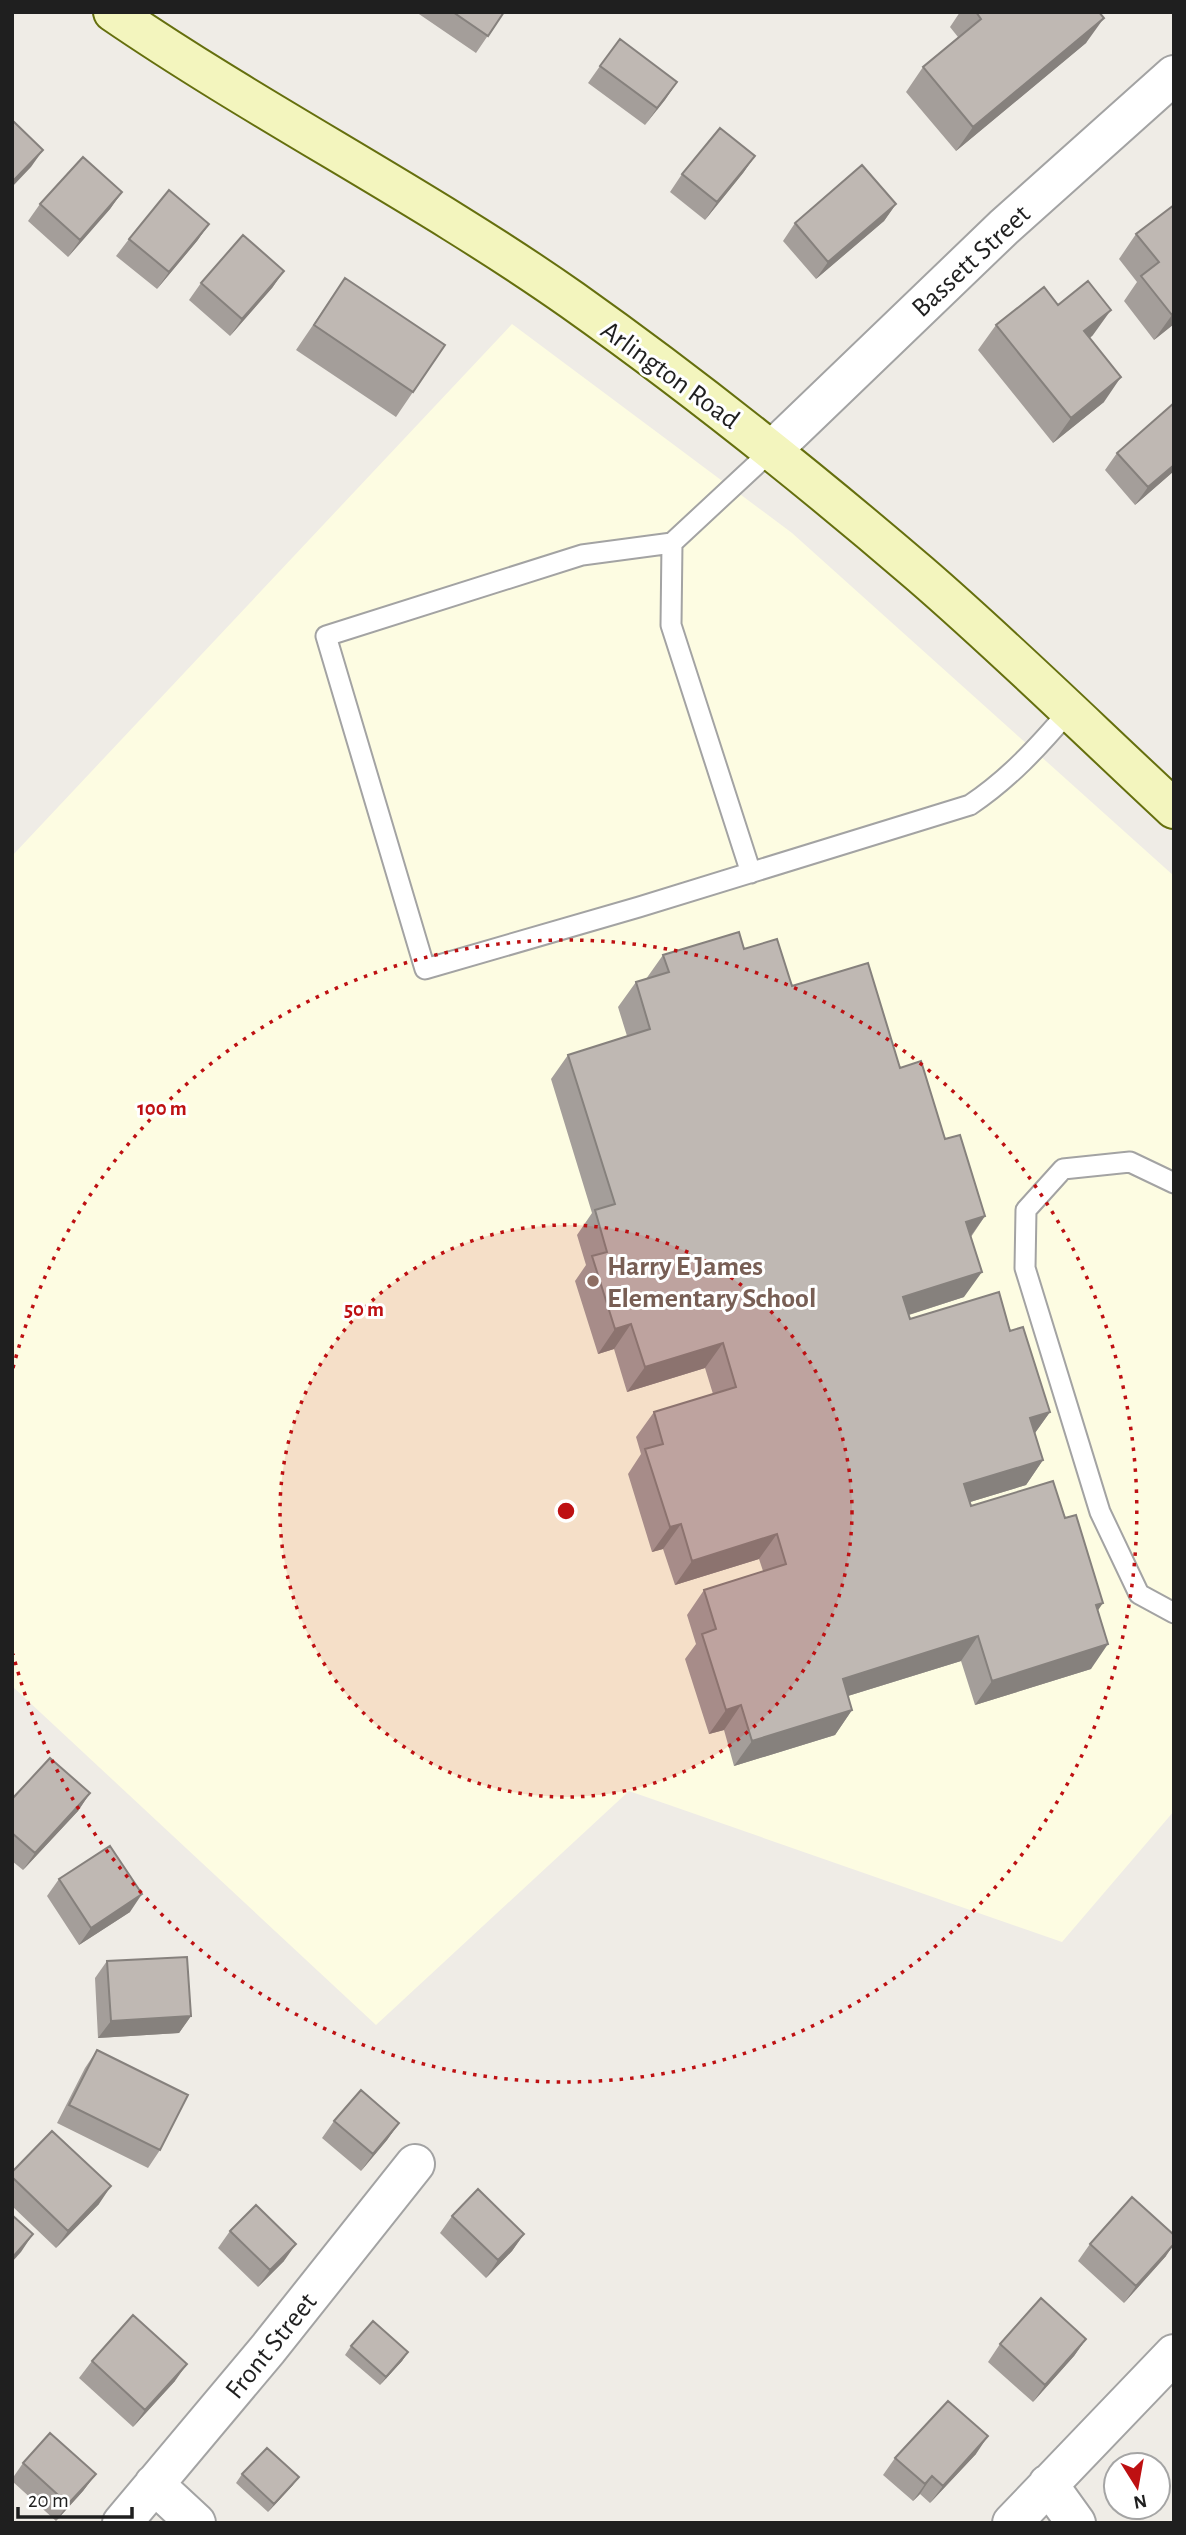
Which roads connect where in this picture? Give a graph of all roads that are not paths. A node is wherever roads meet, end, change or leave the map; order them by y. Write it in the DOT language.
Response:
graph roads {
  1 [pos="113,12"];
  2 [pos="1174,75"];
  3 [pos="772,450"];
  4 [pos="672,543"];
  5 [pos="1069,711"];
  6 [pos="1174,809"];
  7 [pos="751,873"];
  8 [pos="1174,1183"];
  9 [pos="1174,1613"];
  10 [pos="415,2164"];
  11 [pos="1174,2354"];
  12 [pos="154,2484"];
  13 [pos="1048,2484"];
  14 [pos="122,2523"];
  15 [pos="196,2523"];
  16 [pos="1012,2523"];
  17 [pos="1076,2523"];
  1 -- 3 [label="main road, Arlington Road"];
  2 -- 3 [label="street, Bassett Street"];
  3 -- 4 [label="lane"];
  3 -- 5 [label="main road, Arlington Road"];
  4 -- 7 [label="lane"];
  4 -- 7 [label="lane"];
  5 -- 6 [label="main road, Arlington Road"];
  5 -- 7 [label="lane"];
  8 -- 9 [label="lane"];
  10 -- 12 [label="street, Front Street"];
  11 -- 13 [label="street"];
  12 -- 14 [label="street, Front Street"];
  12 -- 15 [label="street"];
  13 -- 16 [label="street"];
  13 -- 17 [label="street"];
}
